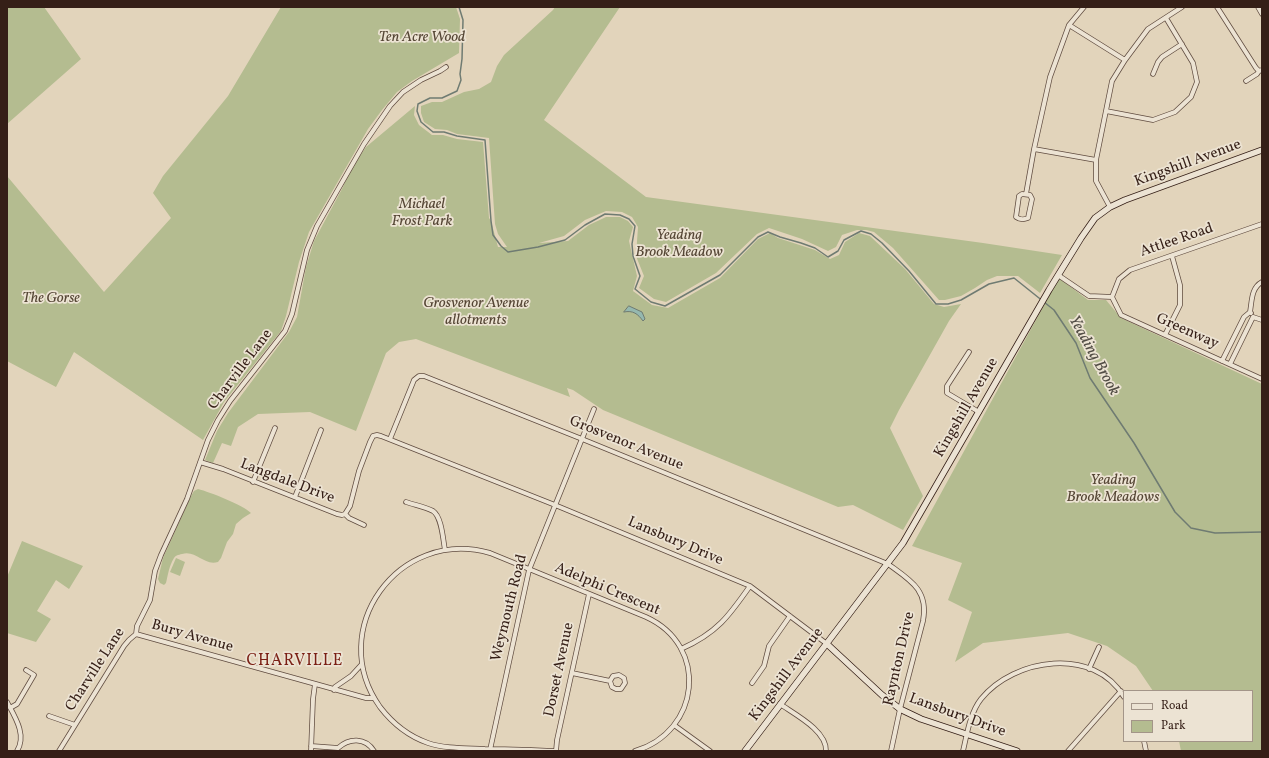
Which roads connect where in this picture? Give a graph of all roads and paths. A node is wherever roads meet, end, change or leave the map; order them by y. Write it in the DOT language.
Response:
graph roads {
  1 [pos="1084,7"];
  2 [pos="1182,7"];
  3 [pos="1217,7"];
  4 [pos="1258,7"];
  5 [pos="1262,14"];
  6 [pos="1166,18"];
  7 [pos="1069,25"];
  8 [pos="1182,44"];
  9 [pos="1124,60"];
  10 [pos="446,67"];
  11 [pos="1261,70"];
  12 [pos="1153,74"];
  13 [pos="1246,81"];
  14 [pos="1106,111"];
  15 [pos="1034,149"];
  16 [pos="1262,150"];
  17 [pos="1096,160"];
  18 [pos="1026,194"];
  19 [pos="1110,207"];
  20 [pos="1262,224"];
  21 [pos="1172,256"];
  22 [pos="1058,275"];
  23 [pos="1261,282"];
  24 [pos="1112,297"];
  25 [pos="1250,312"];
  26 [pos="1254,317"];
  27 [pos="1262,320"];
  28 [pos="1166,335"];
  29 [pos="969,352"];
  30 [pos="1222,361"];
  31 [pos="1230,364"];
  32 [pos="1262,379"];
  33 [pos="594,409"];
  34 [pos="979,412"];
  35 [pos="275,428"];
  36 [pos="321,430"];
  37 [pos="390,439"];
  38 [pos="582,439"];
  39 [pos="200,462"];
  40 [pos="253,482"];
  41 [pos="295,497"];
  42 [pos="406,502"];
  43 [pos="555,505"];
  44 [pos="346,514"];
  45 [pos="364,525"];
  46 [pos="445,550"];
  47 [pos="888,564"];
  48 [pos="529,570"];
  49 [pos="750,586"];
  50 [pos="589,594"];
  51 [pos="790,616"];
  52 [pos="136,634"];
  53 [pos="826,644"];
  54 [pos="1099,648"];
  55 [pos="681,649"];
  56 [pos="362,664"];
  57 [pos="1089,669"];
  58 [pos="26,670"];
  59 [pos="572,673"];
  60 [pos="610,680"];
  61 [pos="752,683"];
  62 [pos="315,684"];
  63 [pos="334,690"];
  64 [pos="1121,691"];
  65 [pos="1123,695"];
  66 [pos="374,698"];
  67 [pos="7,702"];
  68 [pos="780,704"];
  69 [pos="10,708"];
  70 [pos="900,709"];
  71 [pos="49,716"];
  72 [pos="75,725"];
  73 [pos="674,725"];
  74 [pos="967,734"];
  75 [pos="311,746"];
  76 [pos="703,746"];
  77 [pos="339,750"];
  78 [pos="490,750"];
  79 [pos="17,751"];
  80 [pos="59,751"];
  81 [pos="311,751"];
  82 [pos="374,751"];
  83 [pos="555,751"];
  84 [pos="635,751"];
  85 [pos="700,751"];
  86 [pos="710,751"];
  87 [pos="745,751"];
  88 [pos="826,751"];
  89 [pos="891,751"];
  90 [pos="963,751"];
  91 [pos="1017,751"];
  92 [pos="1068,751"];
  1 -- 7 [label="street"];
  2 -- 6 [label="street"];
  3 -- 11 [label="street"];
  4 -- 5 [label="street"];
  6 -- 8 [label="street"];
  6 -- 9 [label="street"];
  7 -- 9 [label="street"];
  7 -- 15 [label="street"];
  8 -- 12 [label="street"];
  8 -- 14 [label="street"];
  9 -- 14 [label="street"];
  10 -- 39 [label="street, Charville Lane"];
  11 -- 13 [label="street"];
  14 -- 17 [label="street"];
  15 -- 17 [label="street"];
  15 -- 18 [label="street"];
  16 -- 19 [label="street, Kingshill Avenue"];
  17 -- 19 [label="street"];
  18 -- 18 [label="street"];
  19 -- 22 [label="street, Kingshill Avenue"];
  20 -- 21 [label="street, Attlee Road"];
  21 -- 24 [label="street, Attlee Road"];
  21 -- 28 [label="street"];
  22 -- 24 [label="street"];
  22 -- 34 [label="street, Kingshill Avenue"];
  23 -- 25 [label="street"];
  24 -- 28 [label="street, Greenway"];
  25 -- 26 [label="street"];
  25 -- 30 [label="street"];
  26 -- 27 [label="street"];
  26 -- 31 [label="street"];
  28 -- 30 [label="street, Greenway"];
  29 -- 34 [label="street"];
  30 -- 31 [label="street, Greenway"];
  31 -- 32 [label="street, Greenway"];
  33 -- 38 [label="street, Weymouth Road"];
  34 -- 47 [label="street, Kingshill Avenue"];
  35 -- 40 [label="street"];
  36 -- 41 [label="street"];
  37 -- 38 [label="street, Grosvenor Avenue"];
  37 -- 43 [label="street, Lansbury Drive"];
  37 -- 44 [label="street, Lansbury Drive"];
  38 -- 43 [label="street, Weymouth Road"];
  38 -- 47 [label="street, Grosvenor Avenue"];
  39 -- 40 [label="street, Langdale Drive"];
  39 -- 52 [label="street, Charville Lane"];
  40 -- 41 [label="street, Langdale Drive"];
  41 -- 44 [label="street, Langdale Drive"];
  42 -- 46 [label="street"];
  43 -- 48 [label="street, Weymouth Road"];
  43 -- 49 [label="street, Lansbury Drive"];
  44 -- 45 [label="street, Langdale Drive"];
  46 -- 48 [label="street, Adelphi Crescent"];
  46 -- 56 [label="street, Adelphi Crescent"];
  47 -- 53 [label="street, Kingshill Avenue"];
  47 -- 70 [label="street, Raynton Drive"];
  48 -- 50 [label="street, Adelphi Crescent"];
  48 -- 78 [label="street, Weymouth Road"];
  49 -- 51 [label="street, Lansbury Drive"];
  49 -- 55 [label="street"];
  50 -- 55 [label="street, Adelphi Crescent"];
  50 -- 59 [label="street, Dorset Avenue"];
  51 -- 53 [label="street, Lansbury Drive"];
  51 -- 61 [label="street"];
  52 -- 62 [label="street, Bury Avenue"];
  52 -- 72 [label="street, Charville Lane"];
  53 -- 68 [label="street, Kingshill Avenue"];
  53 -- 70 [label="street, Lansbury Drive"];
  54 -- 57 [label="street"];
  55 -- 73 [label="street, Adelphi Crescent"];
  56 -- 63 [label="street"];
  56 -- 66 [label="street, Adelphi Crescent"];
  57 -- 64 [label="street"];
  57 -- 74 [label="street"];
  58 -- 69 [label="street"];
  59 -- 60 [label="street"];
  59 -- 83 [label="street, Dorset Avenue"];
  62 -- 63 [label="street, Bury Avenue"];
  62 -- 75 [label="street"];
  63 -- 66 [label="street, Bury Avenue"];
  64 -- 65 [label="street"];
  64 -- 92 [label="street"];
  66 -- 78 [label="street, Adelphi Crescent"];
  67 -- 69 [label="street"];
  68 -- 87 [label="street, Kingshill Avenue"];
  68 -- 88 [label="street"];
  69 -- 79 [label="street"];
  70 -- 74 [label="street, Lansbury Drive"];
  70 -- 89 [label="street, Raynton Drive"];
  71 -- 72 [label="street"];
  72 -- 80 [label="street, Charville Lane"];
  73 -- 76 [label="street"];
  73 -- 84 [label="street, Adelphi Crescent"];
  74 -- 90 [label="street"];
  74 -- 91 [label="street, Lansbury Drive"];
  75 -- 77 [label="street"];
  75 -- 81 [label="street"];
  76 -- 85 [label="street"];
  76 -- 86 [label="street"];
  77 -- 82 [label="street"];
  78 -- 83 [label="street"];
}
